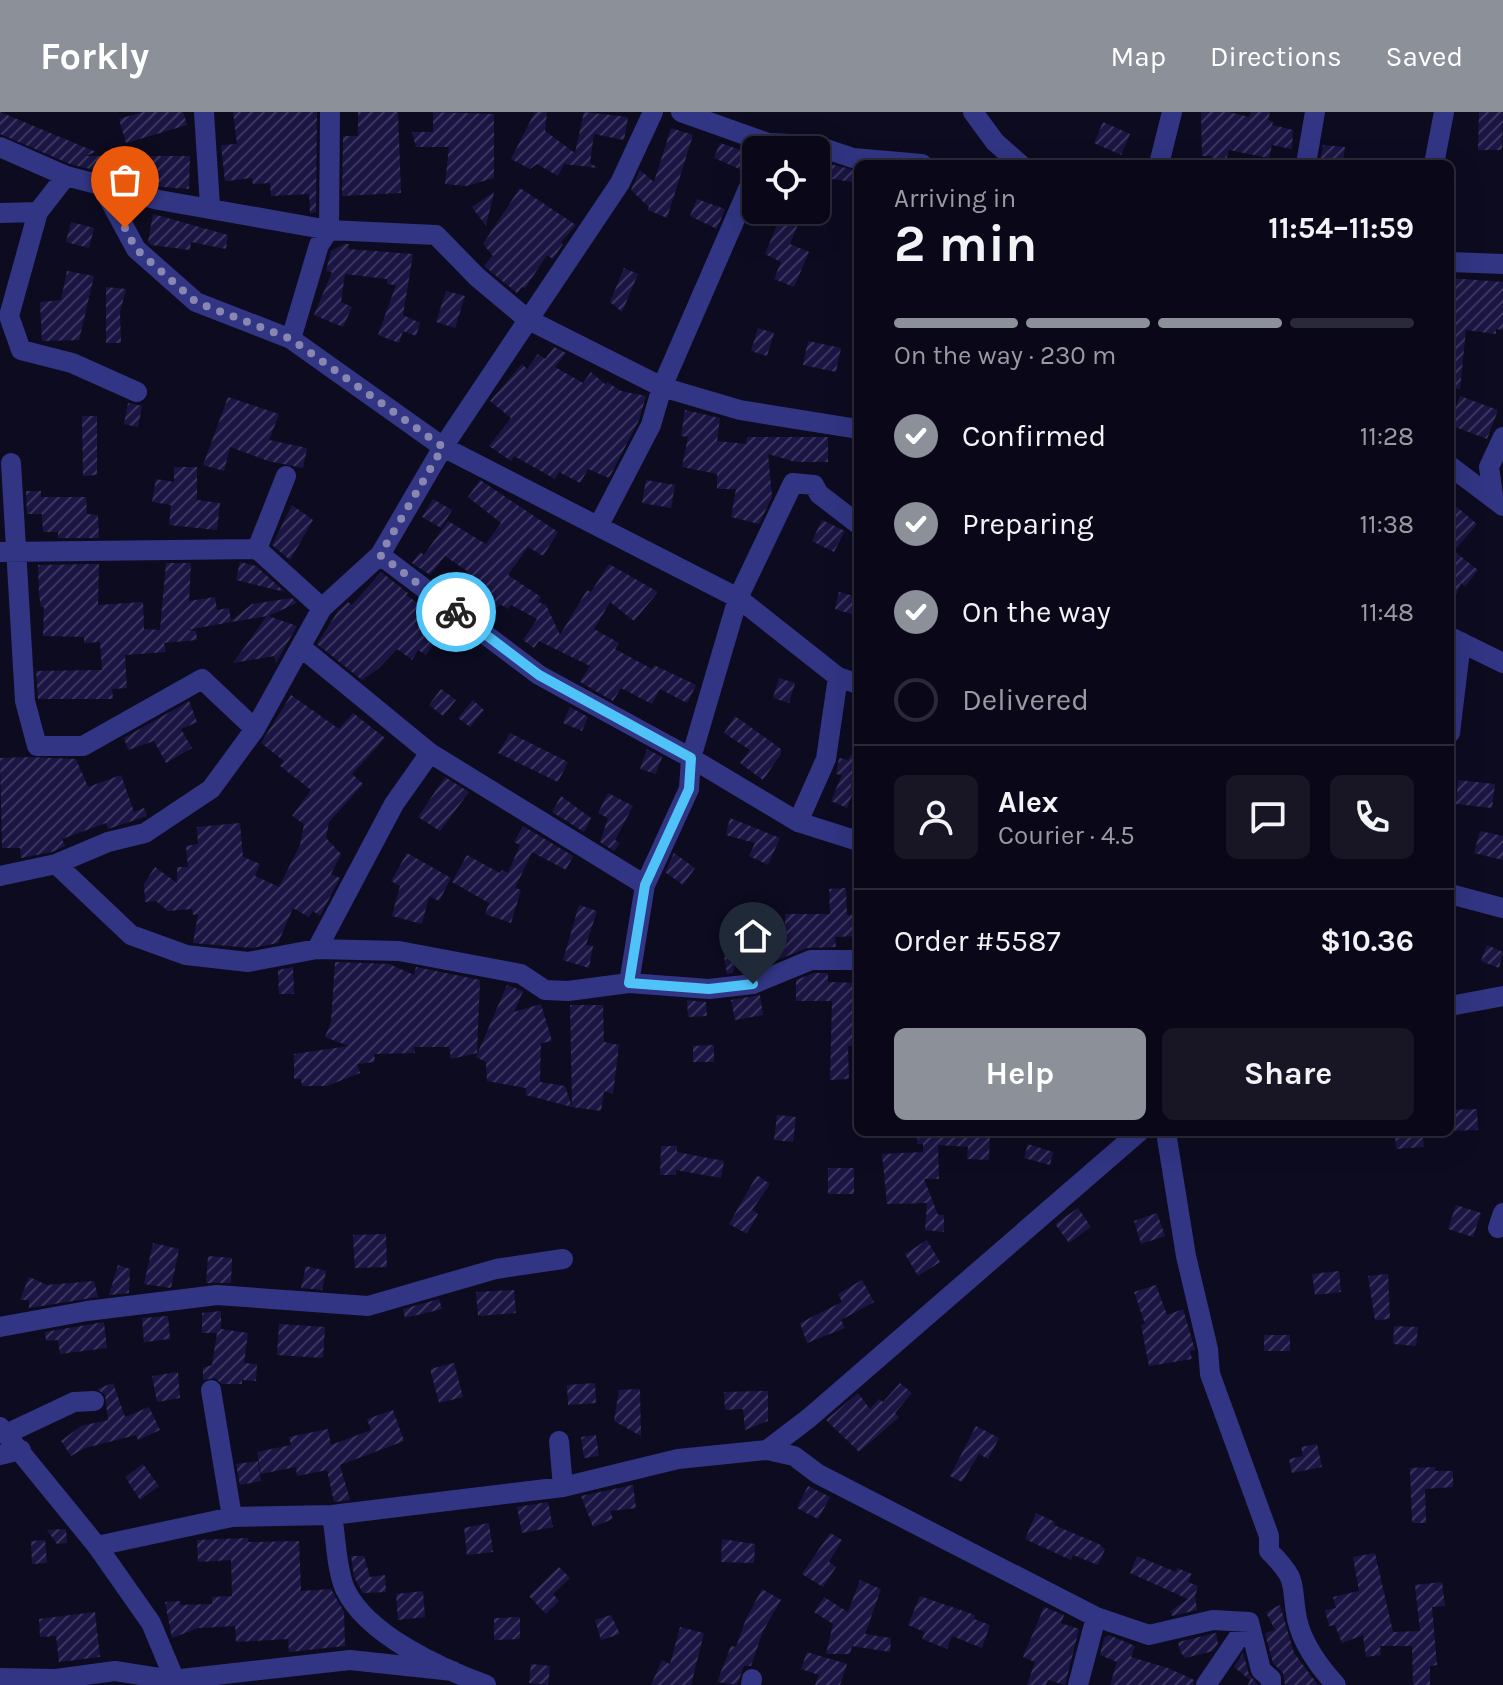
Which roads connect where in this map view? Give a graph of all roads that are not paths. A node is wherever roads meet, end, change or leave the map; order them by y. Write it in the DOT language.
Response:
graph roads {
  1 [pos="204,112"];
  2 [pos="330,112"];
  3 [pos="653,112"];
  4 [pos="681,112"];
  5 [pos="973,112"];
  6 [pos="1172,112"];
  7 [pos="1315,112"];
  8 [pos="1444,112"];
  9 [pos="742,136"];
  10 [pos="0,147"];
  11 [pos="830,150"];
  12 [pos="876,160"];
  13 [pos="1014,160"];
  14 [pos="1160,160"];
  15 [pos="1307,160"];
  16 [pos="1435,160"];
  17 [pos="66,176"];
  18 [pos="102,186"];
  19 [pos="742,203"];
  20 [pos="210,206"];
  21 [pos="38,212"];
  22 [pos="0,213"];
  23 [pos="329,230"];
  24 [pos="1454,262"];
  25 [pos="1503,264"];
  26 [pos="527,319"];
  27 [pos="291,339"];
  28 [pos="662,387"];
  29 [pos="137,392"];
  30 [pos="854,428"];
  31 [pos="1503,437"];
  32 [pos="443,447"];
  33 [pos="11,463"];
  34 [pos="1454,469"];
  35 [pos="286,476"];
  36 [pos="1498,500"];
  37 [pos="854,521"];
  38 [pos="599,525"];
  39 [pos="257,549"];
  40 [pos="7,552"];
  41 [pos="380,555"];
  42 [pos="738,598"];
  43 [pos="322,608"];
  44 [pos="1456,639"];
  45 [pos="302,648"];
  46 [pos="1503,663"];
  47 [pos="1454,670"];
  48 [pos="838,677"];
  49 [pos="854,683"];
  50 [pos="255,729"];
  51 [pos="430,753"];
  52 [pos="691,758"];
  53 [pos="798,822"];
  54 [pos="854,840"];
  55 [pos="56,864"];
  56 [pos="0,876"];
  57 [pos="645,885"];
  58 [pos="1454,895"];
  59 [pos="1503,908"];
  60 [pos="317,949"];
  61 [pos="854,960"];
  62 [pos="629,983"];
  63 [pos="1503,996"];
  64 [pos="1454,1005"];
  65 [pos="1134,1136"];
  66 [pos="1167,1136"];
  67 [pos="563,1259"];
  68 [pos="0,1327"];
  69 [pos="211,1390"];
  70 [pos="94,1401"];
  71 [pos="3,1430"];
  72 [pos="559,1441"];
  73 [pos="21,1450"];
  74 [pos="767,1450"];
  75 [pos="0,1455"];
  76 [pos="563,1487"];
  77 [pos="332,1515"];
  78 [pos="232,1517"];
  79 [pos="97,1546"];
  80 [pos="1096,1617"];
  81 [pos="1249,1622"];
  82 [pos="453,1671"];
  83 [pos="0,1678"];
  84 [pos="167,1682"];
  85 [pos="486,1685"];
  86 [pos="1078,1685"];
  87 [pos="1206,1685"];
  88 [pos="1271,1685"];
  89 [pos="1336,1685"];
  1 -- 20 [label="street"];
  2 -- 23 [label="street"];
  3 -- 26 [label="street"];
  4 -- 9 [label="street"];
  5 -- 13 [label="street"];
  6 -- 14 [label="street"];
  7 -- 15 [label="street"];
  8 -- 16 [label="street"];
  10 -- 17 [label="street"];
  11 -- 12 [label="street"];
  17 -- 18 [label="street"];
  17 -- 21 [label="street"];
  18 -- 20 [label="street"];
  18 -- 27 [label="street"];
  19 -- 28 [label="street"];
  20 -- 23 [label="street"];
  21 -- 22 [label="street"];
  21 -- 29 [label="street"];
  23 -- 26 [label="street"];
  23 -- 27 [label="street"];
  24 -- 25 [label="street"];
  26 -- 28 [label="street"];
  26 -- 32 [label="street"];
  27 -- 32 [label="street"];
  28 -- 30 [label="street"];
  28 -- 38 [label="street"];
  31 -- 36 [label="street"];
  32 -- 38 [label="street"];
  32 -- 41 [label="street"];
  33 -- 40 [label="street"];
  34 -- 36 [label="street"];
  35 -- 39 [label="street"];
  37 -- 42 [label="street"];
  38 -- 42 [label="street"];
  39 -- 40 [label="street"];
  39 -- 43 [label="street"];
  40 -- 50 [label="street"];
  41 -- 43 [label="street"];
  41 -- 52 [label="street"];
  42 -- 48 [label="street"];
  42 -- 52 [label="street"];
  43 -- 45 [label="street"];
  44 -- 46 [label="street"];
  44 -- 47 [label="street"];
  45 -- 50 [label="street"];
  45 -- 51 [label="street"];
  48 -- 49 [label="street"];
  48 -- 53 [label="street"];
  50 -- 55 [label="street"];
  51 -- 57 [label="street"];
  51 -- 60 [label="street"];
  52 -- 53 [label="street"];
  52 -- 57 [label="street"];
  53 -- 54 [label="street"];
  55 -- 56 [label="street"];
  55 -- 60 [label="street"];
  57 -- 62 [label="street"];
  58 -- 59 [label="street"];
  60 -- 62 [label="street"];
  61 -- 62 [label="street"];
  63 -- 64 [label="street"];
  65 -- 74 [label="street"];
  66 -- 89 [label="street"];
  67 -- 68 [label="street"];
  69 -- 78 [label="street"];
  70 -- 71 [label="street"];
  71 -- 73 [label="street"];
  72 -- 76 [label="street"];
  73 -- 75 [label="street"];
  73 -- 79 [label="street"];
  74 -- 76 [label="street"];
  74 -- 80 [label="street"];
  76 -- 77 [label="street"];
  77 -- 78 [label="street"];
  77 -- 82 [label="street"];
  78 -- 79 [label="street"];
  79 -- 84 [label="street"];
  80 -- 81 [label="street"];
  80 -- 86 [label="street"];
  81 -- 87 [label="street"];
  81 -- 88 [label="street"];
  82 -- 84 [label="street"];
  82 -- 85 [label="street"];
  83 -- 84 [label="street"];
}
